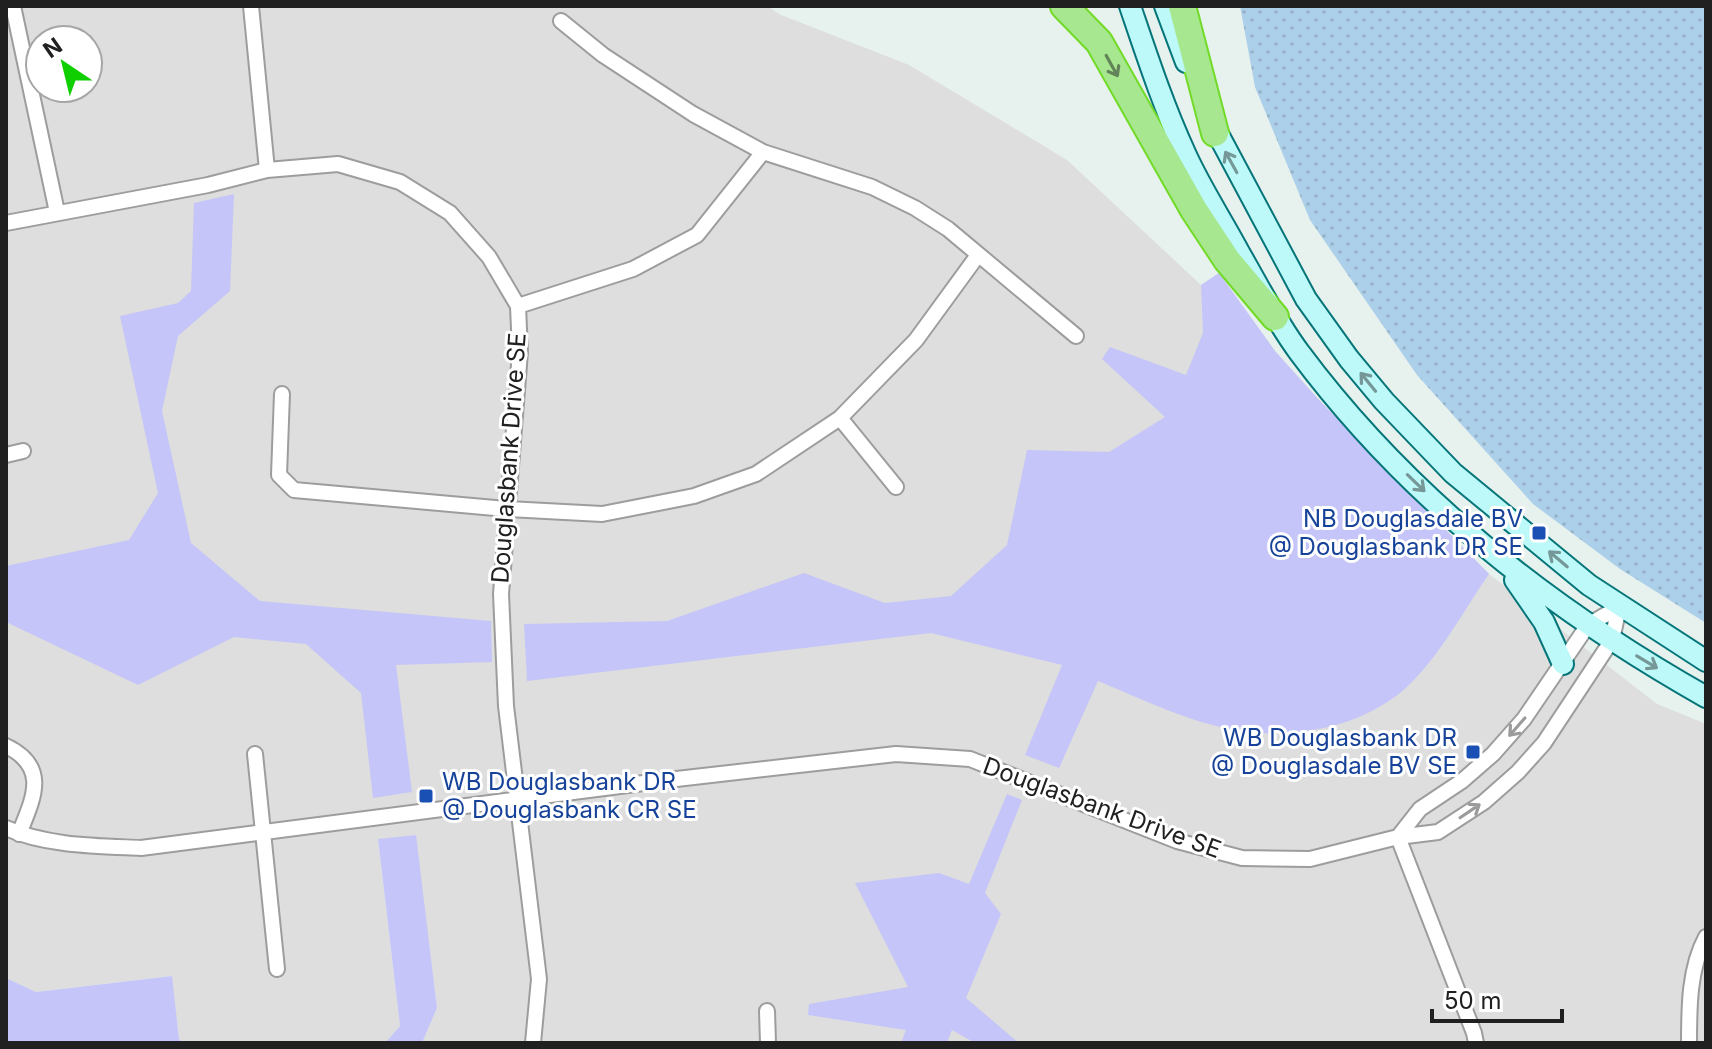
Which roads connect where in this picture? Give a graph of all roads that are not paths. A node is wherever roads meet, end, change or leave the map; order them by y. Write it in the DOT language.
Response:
graph roads {
  1 [pos="13,6"];
  2 [pos="251,6"];
  3 [pos="1064,6"];
  4 [pos="1130,6"];
  5 [pos="1165,6"];
  6 [pos="1182,6"];
  7 [pos="561,21"];
  8 [pos="1215,133"];
  9 [pos="763,152"];
  10 [pos="267,170"];
  11 [pos="57,212"];
  12 [pos="6,223"];
  13 [pos="978,255"];
  14 [pos="518,306"];
  15 [pos="1275,317"];
  16 [pos="1076,336"];
  17 [pos="282,394"];
  18 [pos="840,418"];
  19 [pos="23,451"];
  20 [pos="6,455"];
  21 [pos="896,487"];
  22 [pos="506,509"];
  23 [pos="1503,564"];
  24 [pos="1619,607"];
  25 [pos="1588,625"];
  26 [pos="1612,640"];
  27 [pos="1706,661"];
  28 [pos="1563,664"];
  29 [pos="1706,697"];
  30 [pos="6,746"];
  31 [pos="255,754"];
  32 [pos="517,801"];
  33 [pos="13,831"];
  34 [pos="265,833"];
  35 [pos="1398,837"];
  36 [pos="1706,937"];
  37 [pos="277,969"];
  38 [pos="767,1011"];
  39 [pos="533,1043"];
  40 [pos="768,1043"];
  41 [pos="1476,1043"];
  42 [pos="1689,1043"];
  1 -- 11 [label="street"];
  2 -- 10 [label="street"];
  3 -- 15 [label="highway, one-way"];
  4 -- 15 [label="street"];
  5 -- 8 [label="street"];
  6 -- 8 [label="highway"];
  7 -- 9 [label="street"];
  24 -- 8 [label="street, one-way"];
  9 -- 13 [label="street"];
  9 -- 14 [label="street"];
  10 -- 11 [label="street, Douglasbank Drive SE"];
  10 -- 14 [label="street, Douglasbank Drive SE"];
  11 -- 12 [label="street, Douglasbank Drive SE"];
  13 -- 16 [label="street"];
  13 -- 18 [label="street"];
  14 -- 22 [label="street, Douglasbank Drive SE"];
  15 -- 23 [label="street, one-way"];
  17 -- 22 [label="street"];
  18 -- 21 [label="street"];
  18 -- 22 [label="street"];
  19 -- 20 [label="street"];
  22 -- 32 [label="street, Douglasbank Drive SE"];
  23 -- 25 [label="street"];
  23 -- 28 [label="street"];
  24 -- 25 [label="street"];
  24 -- 26 [label="street, Douglasbank Drive SE"];
  24 -- 27 [label="street"];
  25 -- 26 [label="street"];
  25 -- 28 [label="street"];
  26 -- 29 [label="street, one-way"];
  35 -- 26 [label="street, Douglasbank Drive SE, one-way"];
  28 -- 35 [label="street, one-way"];
  30 -- 33 [label="street"];
  31 -- 34 [label="street"];
  32 -- 34 [label="street, Douglasbank Drive SE"];
  32 -- 35 [label="street, Douglasbank Drive SE"];
  32 -- 39 [label="street"];
  33 -- 34 [label="street, Douglasbank Drive SE"];
  34 -- 37 [label="street"];
  35 -- 41 [label="street"];
  36 -- 42 [label="street"];
  38 -- 40 [label="street"];
}
